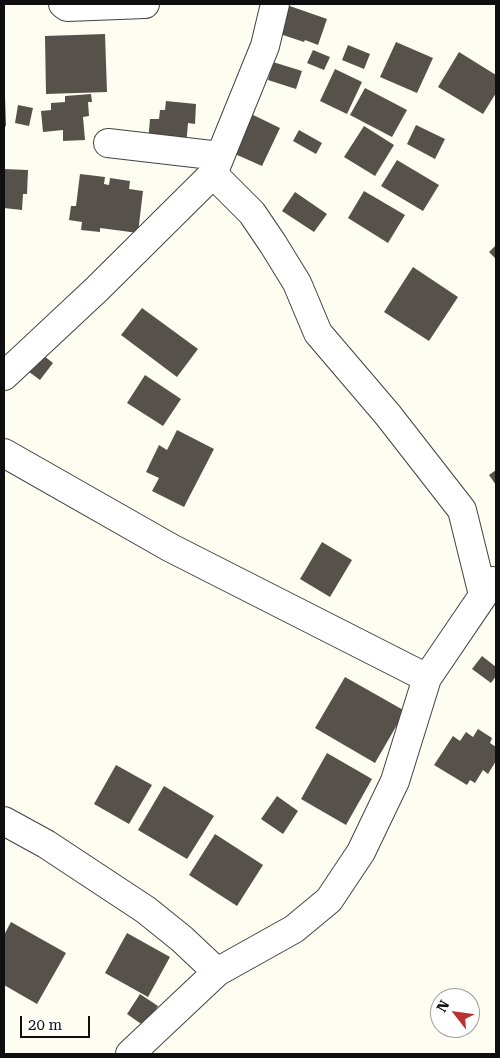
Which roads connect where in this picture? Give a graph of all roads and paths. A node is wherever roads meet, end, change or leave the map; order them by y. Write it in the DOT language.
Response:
graph roads {
  1 [pos="64,4"];
  2 [pos="145,4"];
  3 [pos="275,4"];
  4 [pos="108,143"];
  5 [pos="217,165"];
  6 [pos="4,376"];
  7 [pos="4,453"];
  8 [pos="490,586"];
  9 [pos="427,678"];
  10 [pos="4,822"];
  11 [pos="217,972"];
  12 [pos="130,1054"];
  1 -- 2 [label="street"];
  3 -- 5 [label="street"];
  4 -- 5 [label="street"];
  5 -- 6 [label="street"];
  5 -- 8 [label="street"];
  7 -- 9 [label="street"];
  8 -- 9 [label="street"];
  9 -- 11 [label="street"];
  10 -- 11 [label="street"];
  11 -- 12 [label="street"];
}
